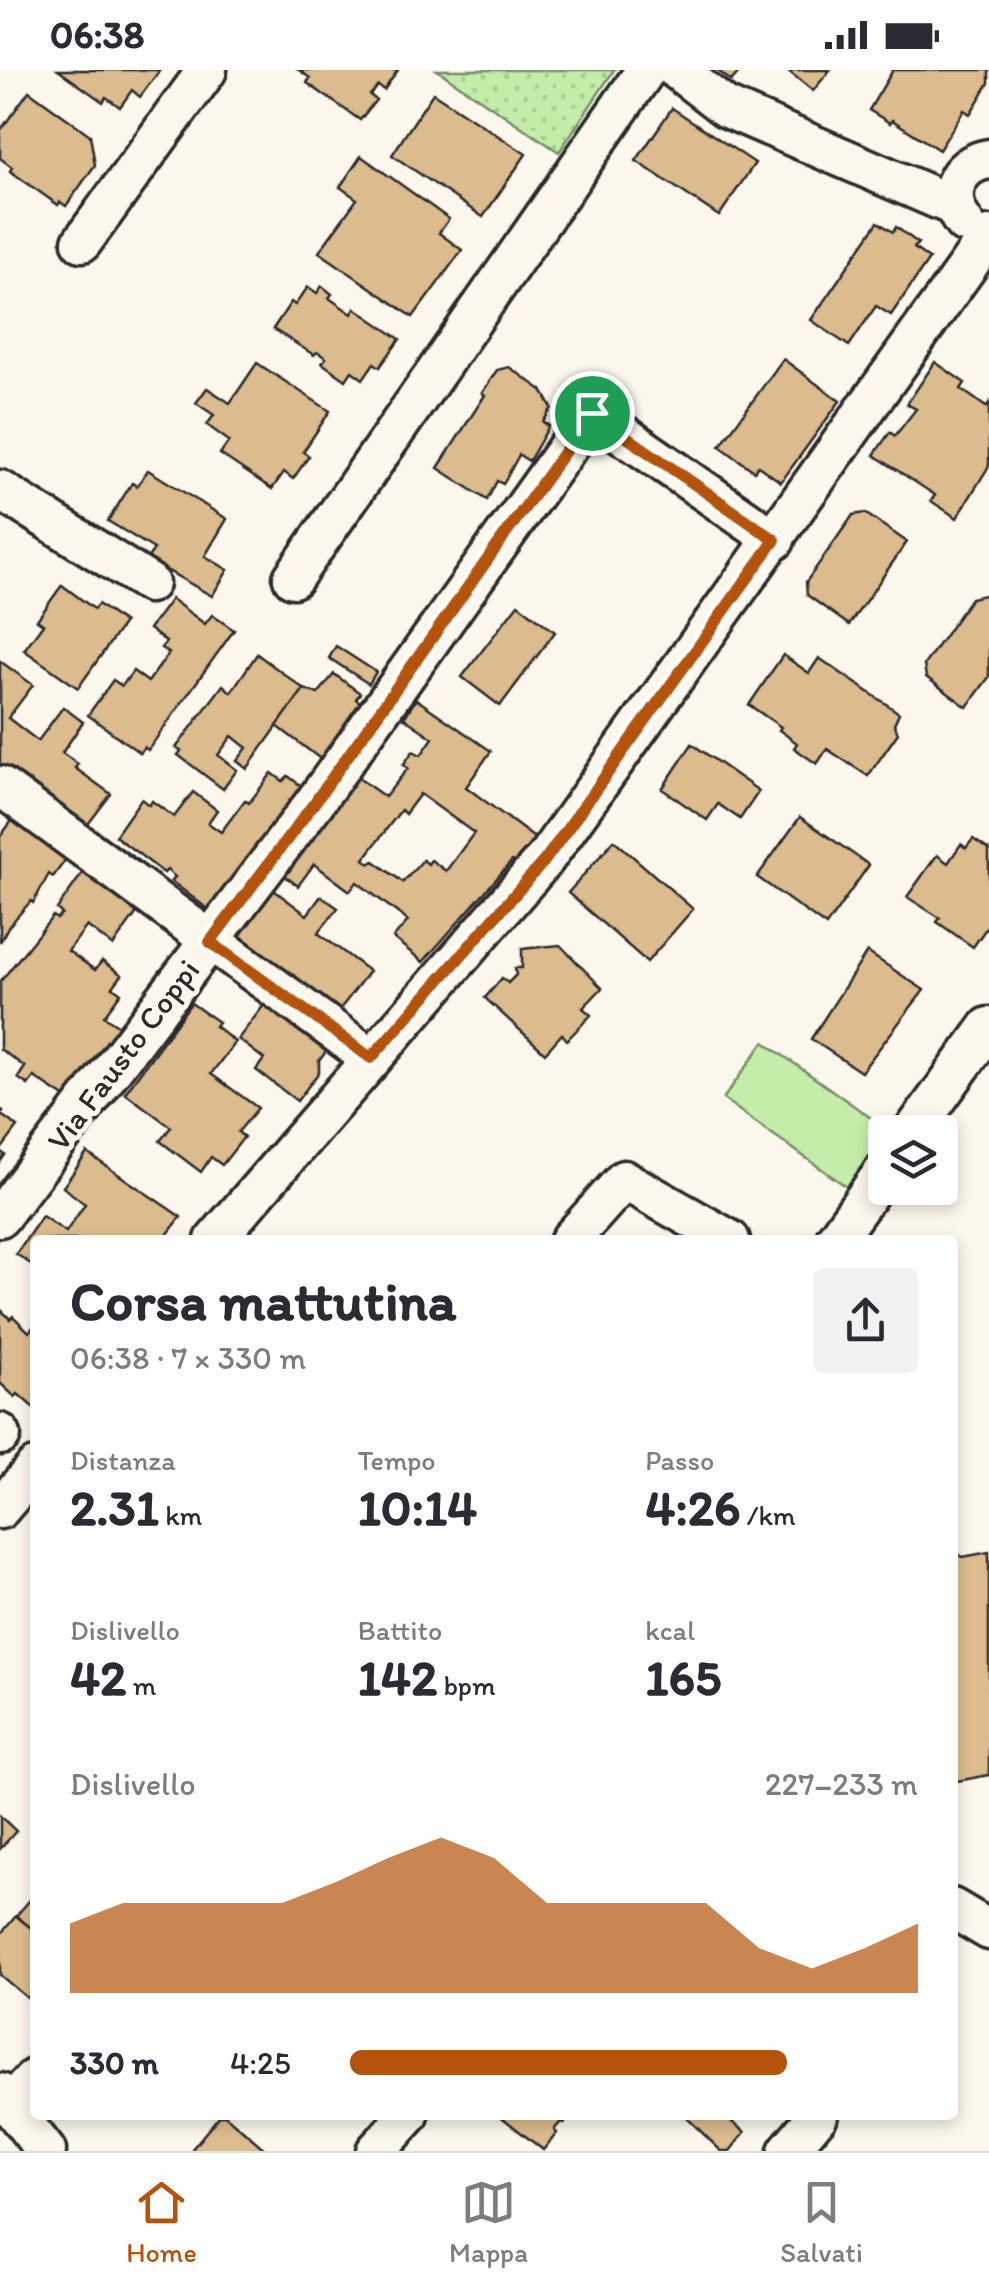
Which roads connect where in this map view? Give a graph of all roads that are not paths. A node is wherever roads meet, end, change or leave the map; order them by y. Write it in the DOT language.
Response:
graph roads {
  1 [pos="207,70"];
  2 [pos="646,70"];
  3 [pos="677,70"];
  4 [pos="989,128"];
  5 [pos="977,163"];
  6 [pos="975,226"];
  7 [pos="82,242"];
  8 [pos="0,490"];
  9 [pos="775,540"];
  10 [pos="293,578"];
  11 [pos="149,583"];
  12 [pos="0,786"];
  13 [pos="210,942"];
  14 [pos="989,1027"];
  15 [pos="371,1058"];
  16 [pos="924,1115"];
  17 [pos="868,1193"];
  18 [pos="0,1217"];
  19 [pos="218,1235"];
  20 [pos="574,1235"];
  21 [pos="721,1235"];
  22 [pos="838,1235"];
  23 [pos="30,1474"];
  24 [pos="0,1509"];
  25 [pos="958,1912"];
  26 [pos="989,1930"];
  27 [pos="15,2092"];
  28 [pos="404,2120"];
  29 [pos="814,2120"];
  30 [pos="46,2151"];
  31 [pos="376,2151"];
  32 [pos="788,2151"];
  1 -- 7 [label="street"];
  2 -- 10 [label="street"];
  3 -- 6 [label="street"];
  4 -- 5 [label="street"];
  5 -- 6 [label="street"];
  6 -- 9 [label="street"];
  8 -- 11 [label="street"];
  9 -- 13 [label="street, Via Fausto Coppi"];
  9 -- 15 [label="street"];
  12 -- 13 [label="street"];
  13 -- 15 [label="street"];
  13 -- 18 [label="street, Via Fausto Coppi"];
  14 -- 16 [label="street"];
  15 -- 19 [label="street"];
  17 -- 22 [label="street"];
  20 -- 21 [label="street"];
  23 -- 24 [label="street"];
  25 -- 26 [label="street"];
  27 -- 30 [label="street"];
  28 -- 31 [label="street"];
  29 -- 32 [label="street"];
}
